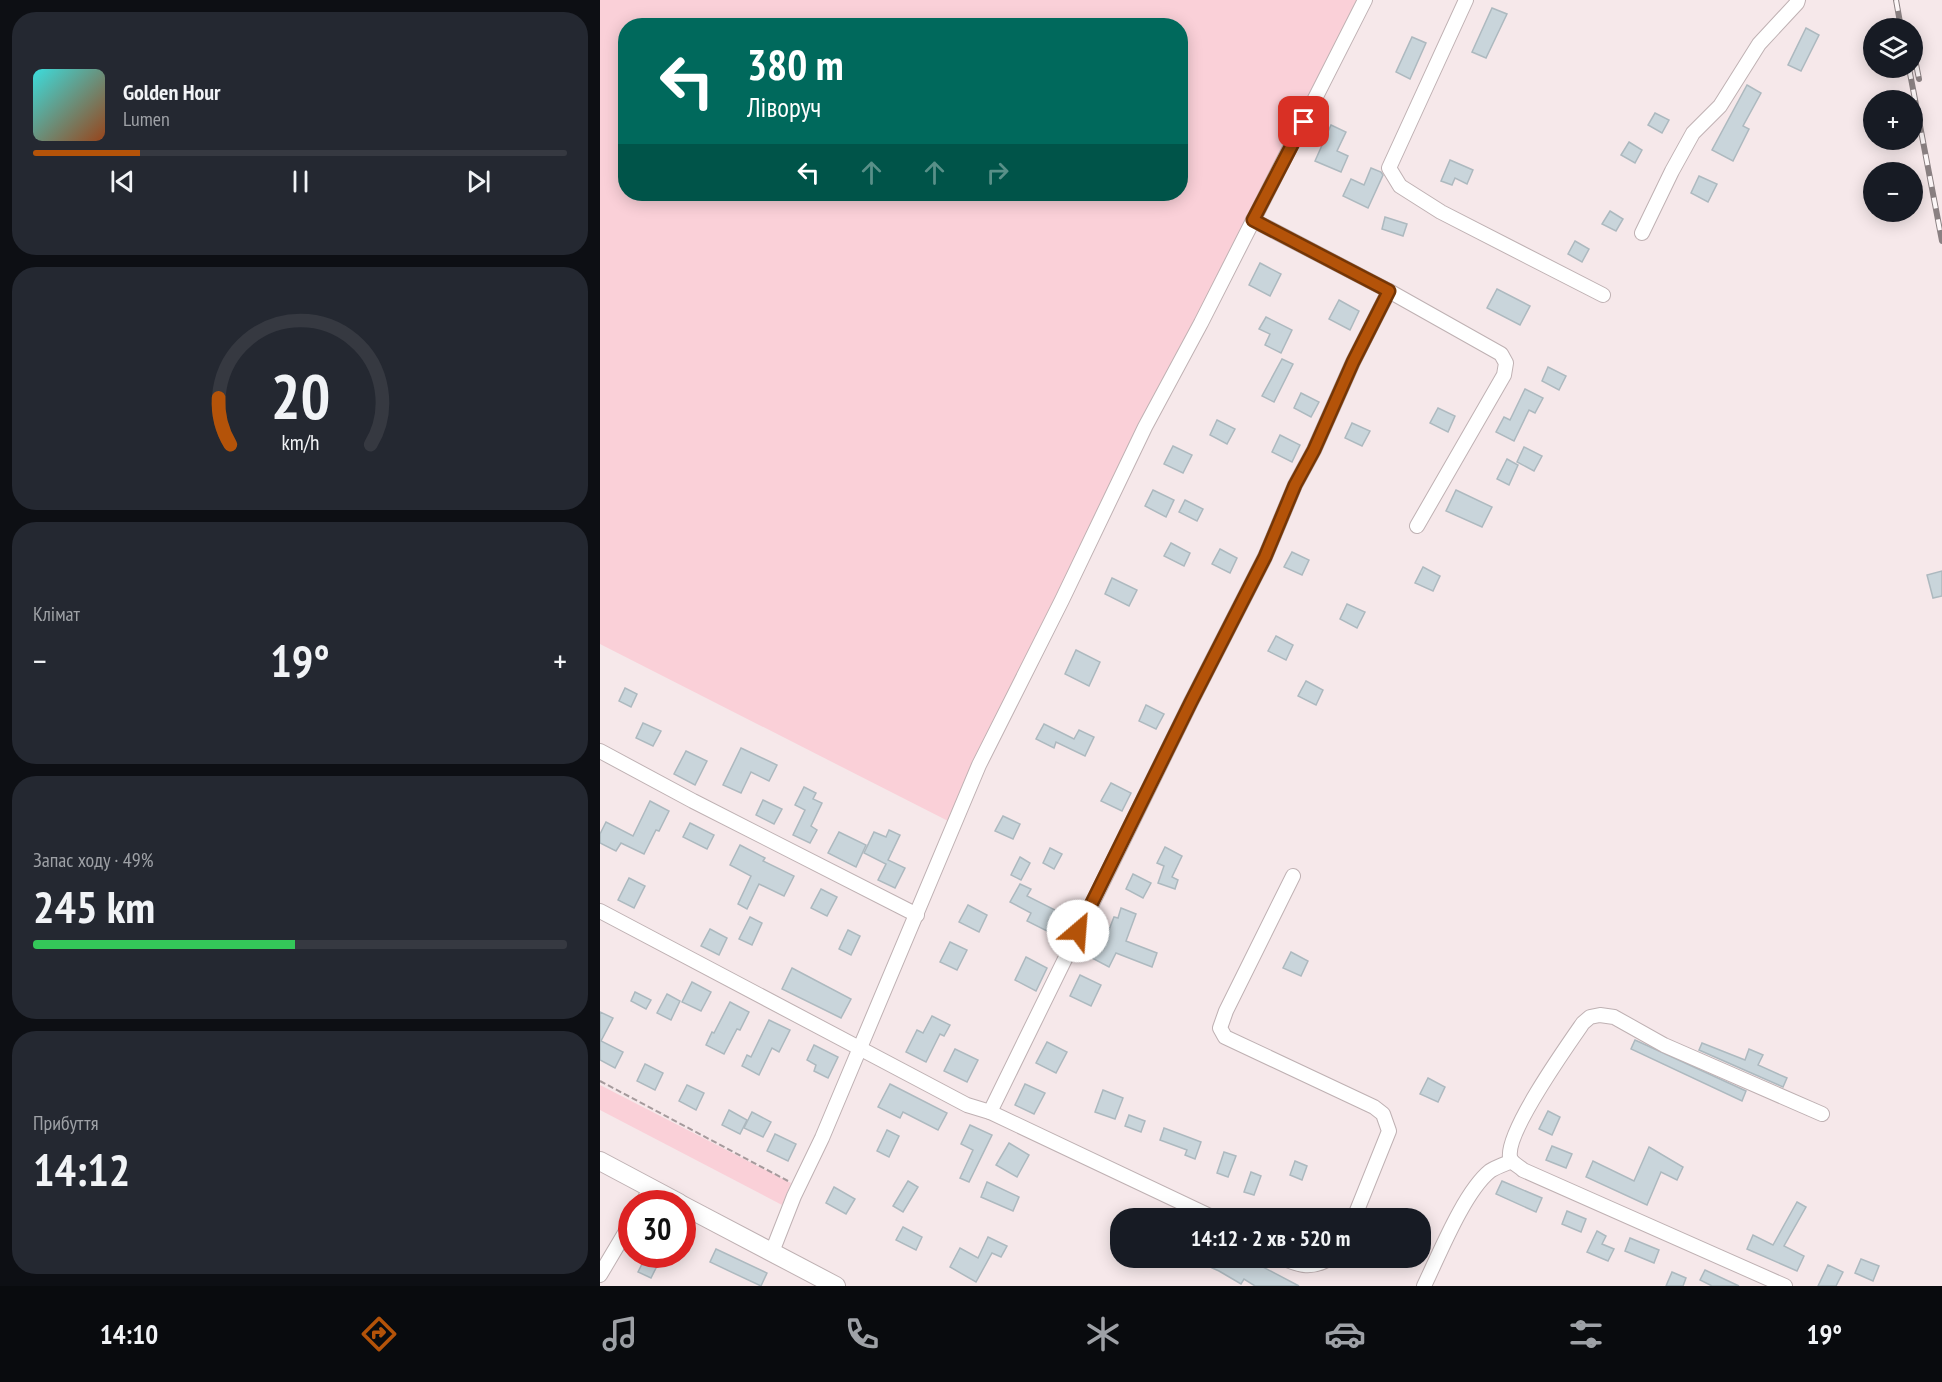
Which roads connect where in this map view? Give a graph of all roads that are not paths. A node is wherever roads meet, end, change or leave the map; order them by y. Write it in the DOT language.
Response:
graph roads {
  1 [pos="1365,0"];
  2 [pos="1467,0"];
  3 [pos="1798,0"];
  4 [pos="1253,220"];
  5 [pos="1642,233"];
  6 [pos="1389,291"];
  7 [pos="1603,295"];
  8 [pos="1417,526"];
  9 [pos="600,751"];
  10 [pos="1293,876"];
  11 [pos="600,911"];
  12 [pos="916,915"];
  13 [pos="861,1047"];
  14 [pos="990,1112"];
  15 [pos="1822,1114"];
  16 [pos="600,1161"];
  17 [pos="1512,1161"];
  18 [pos="638,1190"];
  19 [pos="1192,1208"];
  20 [pos="1358,1208"];
  21 [pos="696,1212"];
  22 [pos="618,1245"];
  23 [pos="772,1252"];
  24 [pos="600,1275"];
  25 [pos="836,1286"];
  26 [pos="1424,1286"];
  27 [pos="1785,1286"];
  1 -- 4 [label="street"];
  2 -- 7 [label="street"];
  3 -- 5 [label="street"];
  4 -- 6 [label="street"];
  4 -- 12 [label="street"];
  6 -- 8 [label="street"];
  6 -- 14 [label="street"];
  9 -- 12 [label="street"];
  10 -- 20 [label="street"];
  11 -- 13 [label="street"];
  12 -- 13 [label="street"];
  13 -- 14 [label="street"];
  13 -- 23 [label="street"];
  14 -- 19 [label="street"];
  15 -- 17 [label="street"];
  16 -- 18 [label="street"];
  17 -- 26 [label="street"];
  17 -- 27 [label="street"];
  21 -- 23 [label="street"];
  22 -- 24 [label="street"];
  23 -- 25 [label="street"];
}
